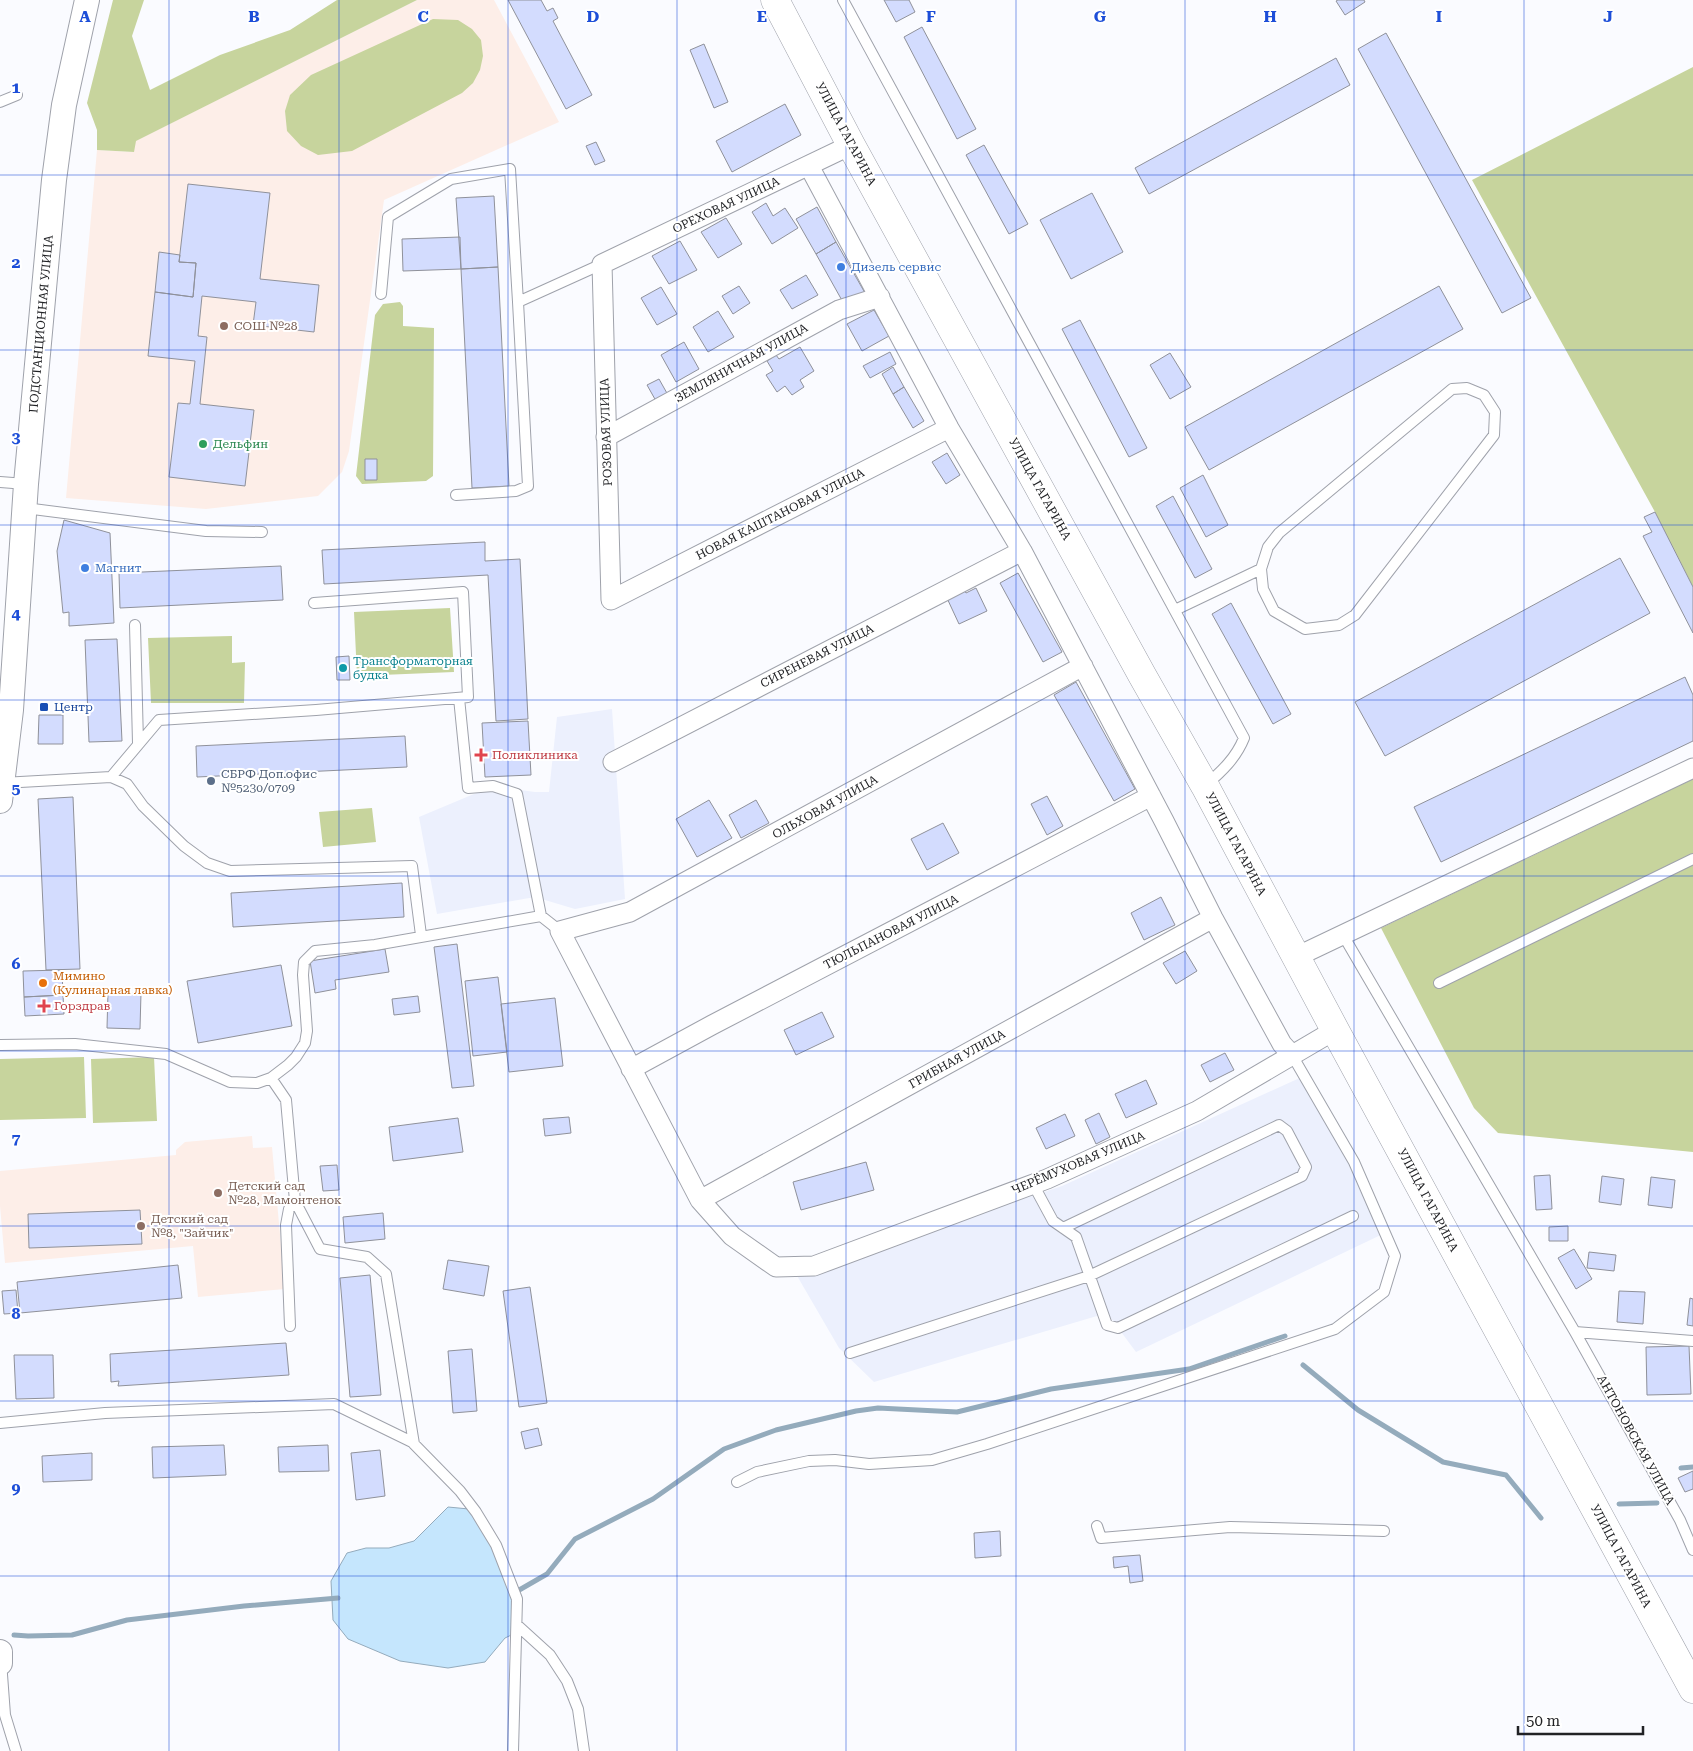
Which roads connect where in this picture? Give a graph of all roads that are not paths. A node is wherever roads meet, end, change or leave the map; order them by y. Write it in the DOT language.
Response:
graph roads {
  1 [pos="87,0"];
  2 [pos="775,0"];
  3 [pos="843,0"];
  4 [pos="17,95"];
  5 [pos="0,102"];
  6 [pos="851,145"];
  7 [pos="809,166"];
  8 [pos="602,264"];
  9 [pos="382,294"];
  10 [pos="880,297"];
  11 [pos="518,302"];
  12 [pos="950,428"];
  13 [pos="606,437"];
  14 [pos="0,482"];
  15 [pos="26,484"];
  16 [pos="456,495"];
  17 [pos="24,508"];
  18 [pos="262,532"];
  19 [pos="1022,551"];
  20 [pos="1261,569"];
  21 [pos="611,600"];
  22 [pos="314,603"];
  23 [pos="1175,610"];
  24 [pos="135,625"];
  25 [pos="1083,666"];
  26 [pos="468,697"];
  27 [pos="5,709"];
  28 [pos="138,743"];
  29 [pos="613,762"];
  30 [pos="1693,768"];
  31 [pos="111,777"];
  32 [pos="1205,786"];
  33 [pos="1,792"];
  34 [pos="1151,796"];
  35 [pos="1693,859"];
  36 [pos="541,916"];
  37 [pos="1213,918"];
  38 [pos="560,931"];
  39 [pos="1343,934"];
  40 [pos="421,935"];
  41 [pos="1296,957"];
  42 [pos="1440,983"];
  43 [pos="1335,1030"];
  44 [pos="0,1045"];
  45 [pos="1292,1055"];
  46 [pos="631,1069"];
  47 [pos="271,1078"];
  48 [pos="1033,1184"];
  49 [pos="700,1200"];
  50 [pos="295,1201"];
  51 [pos="1353,1216"];
  52 [pos="1063,1228"];
  53 [pos="1090,1276"];
  54 [pos="290,1326"];
  55 [pos="1575,1332"];
  56 [pos="1693,1341"];
  57 [pos="850,1353"];
  58 [pos="0,1423"];
  59 [pos="414,1444"];
  60 [pos="737,1482"];
  61 [pos="1097,1526"];
  62 [pos="1384,1531"];
  63 [pos="1693,1550"];
  64 [pos="517,1625"];
  65 [pos="0,1658"];
  66 [pos="1693,1689"];
  67 [pos="16,1751"];
  68 [pos="513,1751"];
  69 [pos="584,1751"];
  1 -- 15 [label="street, ПОДСТАНЦИОННАЯ УЛИЦА"];
  2 -- 6 [label="main road, УЛИЦА ГАГАРИНА"];
  3 -- 23 [label="lane"];
  4 -- 5 [label="lane"];
  6 -- 7 [label="street, ОРЕХОВАЯ УЛИЦА"];
  6 -- 32 [label="main road, УЛИЦА ГАГАРИНА"];
  7 -- 8 [label="street, ОРЕХОВАЯ УЛИЦА"];
  7 -- 10 [label="street"];
  8 -- 11 [label="lane"];
  8 -- 13 [label="street, РОЗОВАЯ УЛИЦА"];
  9 -- 11 [label="lane"];
  10 -- 12 [label="street"];
  10 -- 13 [label="street, ЗЕМЛЯНИЧНАЯ УЛИЦА"];
  11 -- 16 [label="lane"];
  12 -- 19 [label="street"];
  12 -- 21 [label="street, НОВАЯ КАШТАНОВАЯ УЛИЦА"];
  13 -- 21 [label="street, РОЗОВАЯ УЛИЦА"];
  14 -- 15 [label="lane"];
  15 -- 17 [label="street, ПОДСТАНЦИОННАЯ УЛИЦА"];
  17 -- 18 [label="lane"];
  17 -- 27 [label="street, ПОДСТАНЦИОННАЯ УЛИЦА"];
  19 -- 25 [label="street"];
  19 -- 29 [label="street, СИРЕНЕВАЯ УЛИЦА"];
  20 -- 20 [label="lane"];
  20 -- 23 [label="lane"];
  22 -- 26 [label="lane"];
  23 -- 32 [label="lane"];
  24 -- 28 [label="lane"];
  25 -- 34 [label="street"];
  25 -- 38 [label="street, ОЛЬХОВАЯ УЛИЦА"];
  26 -- 28 [label="lane"];
  26 -- 36 [label="lane"];
  27 -- 33 [label="street, ПОДСТАНЦИОННАЯ УЛИЦА"];
  28 -- 31 [label="lane"];
  30 -- 39 [label="street"];
  31 -- 33 [label="lane"];
  31 -- 40 [label="lane"];
  32 -- 41 [label="main road, УЛИЦА ГАГАРИНА"];
  34 -- 37 [label="street"];
  34 -- 46 [label="street, ТЮЛЬПАНОВАЯ УЛИЦА"];
  35 -- 42 [label="lane"];
  36 -- 38 [label="lane"];
  36 -- 40 [label="lane"];
  37 -- 45 [label="street"];
  37 -- 49 [label="street, ГРИБНАЯ УЛИЦА"];
  38 -- 46 [label="street"];
  39 -- 41 [label="street"];
  39 -- 55 [label="lane, АНТОНОВСКАЯ УЛИЦА"];
  40 -- 47 [label="lane"];
  41 -- 43 [label="main road, УЛИЦА ГАГАРИНА"];
  43 -- 45 [label="street, ЧЕРЁМУХОВАЯ УЛИЦА"];
  43 -- 66 [label="main road, УЛИЦА ГАГАРИНА"];
  44 -- 47 [label="lane"];
  45 -- 48 [label="street, ЧЕРЁМУХОВАЯ УЛИЦА"];
  45 -- 60 [label="lane"];
  46 -- 49 [label="street"];
  47 -- 50 [label="lane"];
  48 -- 49 [label="street, ЧЕРЁМУХОВАЯ УЛИЦА"];
  48 -- 52 [label="lane"];
  50 -- 54 [label="lane"];
  50 -- 59 [label="lane"];
  51 -- 53 [label="lane"];
  52 -- 53 [label="lane"];
  52 -- 53 [label="lane"];
  53 -- 57 [label="lane"];
  55 -- 56 [label="lane"];
  55 -- 63 [label="lane, АНТОНОВСКАЯ УЛИЦА"];
  58 -- 59 [label="lane"];
  59 -- 64 [label="lane"];
  61 -- 62 [label="lane"];
  64 -- 68 [label="lane"];
  64 -- 69 [label="lane"];
  65 -- 67 [label="lane"];
}
